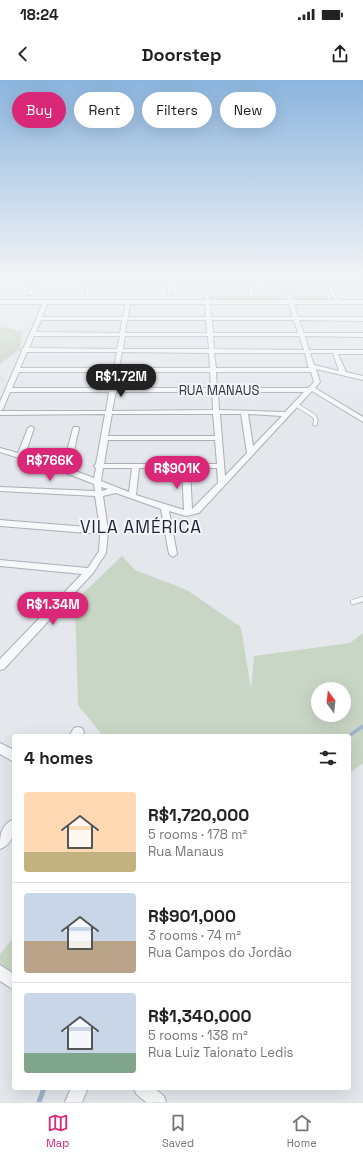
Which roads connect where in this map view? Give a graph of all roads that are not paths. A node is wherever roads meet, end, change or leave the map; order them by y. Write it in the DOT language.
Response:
graph roads {
  1 [pos="36,325"];
  2 [pos="124,325"];
  3 [pos="210,325"];
  4 [pos="298,325"];
  5 [pos="32,334"];
  6 [pos="122,334"];
  7 [pos="211,334"];
  8 [pos="300,334"];
  9 [pos="363,334"];
  10 [pos="23,349"];
  11 [pos="119,351"];
  12 [pos="212,351"];
  13 [pos="306,352"];
  14 [pos="335,352"];
  15 [pos="363,352"];
  16 [pos="311,368"];
  17 [pos="17,370"];
  18 [pos="116,370"];
  19 [pos="213,370"];
  20 [pos="343,373"];
  21 [pos="324,376"];
  22 [pos="363,378"];
  23 [pos="310,389"];
  24 [pos="9,390"];
  25 [pos="113,390"];
  26 [pos="215,390"];
  27 [pos="295,404"];
  28 [pos="1,406"];
  29 [pos="0,412"];
  30 [pos="216,412"];
  31 [pos="244,412"];
  32 [pos="109,413"];
  33 [pos="288,414"];
  34 [pos="363,420"];
  35 [pos="315,424"];
  36 [pos="31,428"];
  37 [pos="76,428"];
  38 [pos="104,438"];
  39 [pos="218,438"];
  40 [pos="0,450"];
  41 [pos="250,452"];
  42 [pos="21,456"];
  43 [pos="98,466"];
  44 [pos="221,466"];
  45 [pos="136,467"];
  46 [pos="186,467"];
  47 [pos="66,470"];
  48 [pos="97,482"];
  49 [pos="222,483"];
  50 [pos="0,489"];
  51 [pos="117,490"];
  52 [pos="98,494"];
  53 [pos="132,496"];
  54 [pos="164,506"];
  55 [pos="188,513"];
  56 [pos="0,523"];
  57 [pos="104,531"];
  58 [pos="173,554"];
  59 [pos="0,563"];
  60 [pos="90,571"];
  61 [pos="363,599"];
  62 [pos="353,602"];
  63 [pos="0,666"];
  64 [pos="0,748"];
  65 [pos="12,755"];
  66 [pos="12,827"];
  67 [pos="0,843"];
  68 [pos="0,972"];
  69 [pos="12,981"];
  70 [pos="79,1090"];
  71 [pos="144,1090"];
  72 [pos="73,1102"];
  73 [pos="158,1102"];
  1 -- 5 [label="street"];
  2 -- 6 [label="street"];
  3 -- 7 [label="street"];
  4 -- 8 [label="street"];
  5 -- 6 [label="street"];
  5 -- 10 [label="street"];
  6 -- 7 [label="street"];
  6 -- 11 [label="street"];
  7 -- 8 [label="street"];
  7 -- 12 [label="street"];
  8 -- 9 [label="street"];
  8 -- 13 [label="street"];
  10 -- 11 [label="street"];
  10 -- 17 [label="street"];
  11 -- 12 [label="street"];
  11 -- 18 [label="street"];
  12 -- 13 [label="street"];
  12 -- 19 [label="street"];
  13 -- 14 [label="street"];
  13 -- 16 [label="street"];
  14 -- 15 [label="street"];
  14 -- 20 [label="street"];
  16 -- 19 [label="street"];
  16 -- 21 [label="street"];
  16 -- 21 [label="street"];
  17 -- 18 [label="street"];
  17 -- 24 [label="street"];
  18 -- 19 [label="street"];
  18 -- 25 [label="street"];
  19 -- 26 [label="street"];
  20 -- 21 [label="street"];
  20 -- 22 [label="street"];
  21 -- 23 [label="street"];
  23 -- 26 [label="street, RUA MANAUS"];
  23 -- 27 [label="street"];
  23 -- 34 [label="street"];
  24 -- 25 [label="street, RUA MANAUS"];
  24 -- 28 [label="street"];
  25 -- 26 [label="street, RUA MANAUS"];
  25 -- 32 [label="street"];
  26 -- 30 [label="street"];
  27 -- 33 [label="street"];
  27 -- 35 [label="lane"];
  29 -- 32 [label="street"];
  30 -- 31 [label="street"];
  30 -- 32 [label="street"];
  30 -- 39 [label="street"];
  31 -- 33 [label="street"];
  31 -- 41 [label="street"];
  32 -- 38 [label="street"];
  33 -- 41 [label="street"];
  36 -- 42 [label="street"];
  37 -- 47 [label="street"];
  38 -- 39 [label="street"];
  38 -- 43 [label="street"];
  39 -- 44 [label="street"];
  40 -- 42 [label="street"];
  41 -- 49 [label="street"];
  42 -- 47 [label="street"];
  43 -- 45 [label="street"];
  43 -- 48 [label="street"];
  44 -- 46 [label="street"];
  44 -- 49 [label="street"];
  45 -- 46 [label="street"];
  45 -- 53 [label="street"];
  46 -- 55 [label="street"];
  47 -- 48 [label="street"];
  48 -- 51 [label="street"];
  48 -- 52 [label="street"];
  49 -- 55 [label="street"];
  50 -- 52 [label="street"];
  51 -- 52 [label="street"];
  51 -- 53 [label="street"];
  52 -- 57 [label="street"];
  53 -- 54 [label="street"];
  54 -- 55 [label="street"];
  54 -- 58 [label="street"];
  56 -- 57 [label="street"];
  57 -- 60 [label="street"];
  59 -- 60 [label="street"];
  60 -- 63 [label="street"];
  61 -- 62 [label="lane"];
  64 -- 65 [label="street"];
  66 -- 67 [label="street"];
  68 -- 69 [label="street"];
  70 -- 72 [label="street"];
  71 -- 73 [label="street"];
}
